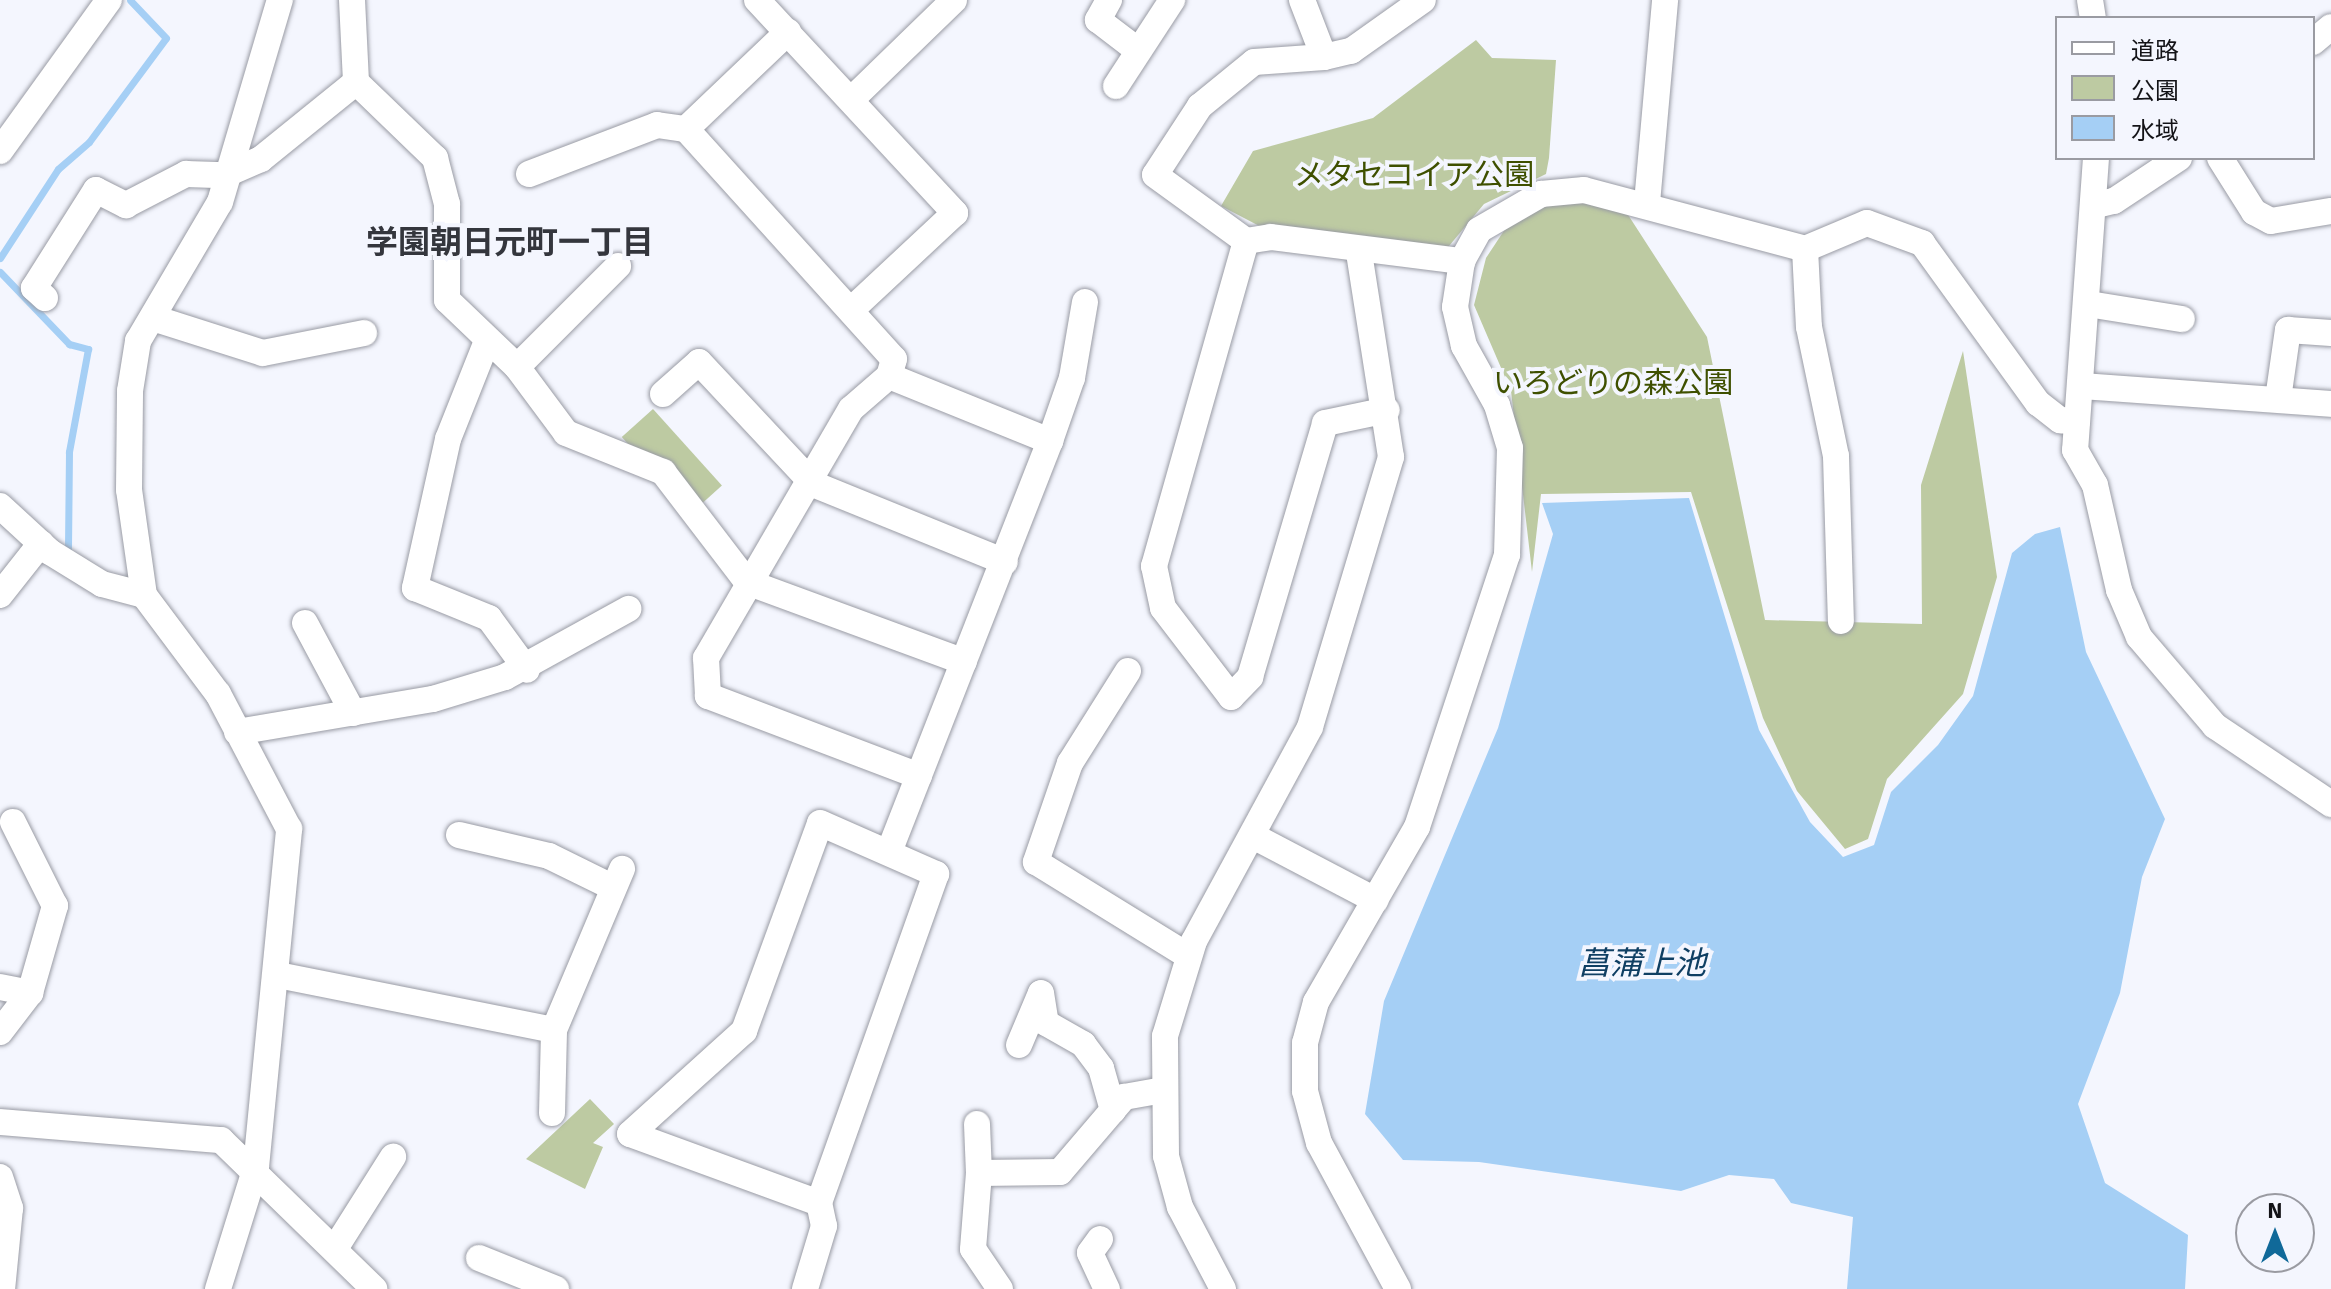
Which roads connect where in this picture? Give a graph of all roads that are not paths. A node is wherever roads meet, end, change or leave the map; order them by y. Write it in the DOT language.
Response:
graph roads {
  1 [pos="109,0"];
  2 [pos="280,0"];
  3 [pos="352,0"];
  4 [pos="757,0"];
  5 [pos="954,0"];
  6 [pos="1109,0"];
  7 [pos="1172,0"];
  8 [pos="1302,0"];
  9 [pos="1423,0"];
  10 [pos="1665,0"];
  11 [pos="2331,27"];
  12 [pos="788,32"];
  13 [pos="2315,40"];
  14 [pos="1136,49"];
  15 [pos="1324,57"];
  16 [pos="356,82"];
  17 [pos="1116,86"];
  18 [pos="852,99"];
  19 [pos="686,129"];
  20 [pos="0,151"];
  21 [pos="2096,160"];
  22 [pos="2176,160"];
  23 [pos="2221,160"];
  24 [pos="529,174"];
  25 [pos="224,175"];
  26 [pos="1647,203"];
  27 [pos="2096,205"];
  28 [pos="2331,211"];
  29 [pos="1246,241"];
  30 [pos="1805,249"];
  31 [pos="1359,252"];
  32 [pos="1462,261"];
  33 [pos="618,266"];
  34 [pos="45,298"];
  35 [pos="1085,302"];
  36 [pos="2088,304"];
  37 [pos="852,309"];
  38 [pos="153,318"];
  39 [pos="2182,319"];
  40 [pos="364,333"];
  41 [pos="2331,333"];
  42 [pos="487,341"];
  43 [pos="517,367"];
  44 [pos="889,376"];
  45 [pos="2081,386"];
  46 [pos="663,394"];
  47 [pos="2278,399"];
  48 [pos="2331,404"];
  49 [pos="1387,410"];
  50 [pos="2077,422"];
  51 [pos="1050,441"];
  52 [pos="813,484"];
  53 [pos="0,506"];
  54 [pos="41,543"];
  55 [pos="1005,562"];
  56 [pos="747,582"];
  57 [pos="0,595"];
  58 [pos="144,595"];
  59 [pos="628,609"];
  60 [pos="1841,621"];
  61 [pos="305,623"];
  62 [pos="964,662"];
  63 [pos="527,670"];
  64 [pos="1128,671"];
  65 [pos="353,713"];
  66 [pos="237,732"];
  67 [pos="919,776"];
  68 [pos="2331,804"];
  69 [pos="13,822"];
  70 [pos="459,835"];
  71 [pos="1255,837"];
  72 [pos="889,852"];
  73 [pos="1375,900"];
  74 [pos="1188,956"];
  75 [pos="278,975"];
  76 [pos="0,987"];
  77 [pos="30,993"];
  78 [pos="554,1030"];
  79 [pos="0,1032"];
  80 [pos="1019,1045"];
  81 [pos="1163,1090"];
  82 [pos="1113,1110"];
  83 [pos="552,1113"];
  84 [pos="0,1122"];
  85 [pos="977,1124"];
  86 [pos="393,1157"];
  87 [pos="256,1167"];
  88 [pos="979,1173"];
  89 [pos="0,1177"];
  90 [pos="819,1203"];
  91 [pos="1100,1239"];
  92 [pos="336,1247"];
  93 [pos="479,1258"];
  94 [pos="2,1289"];
  95 [pos="218,1289"];
  96 [pos="374,1289"];
  97 [pos="556,1289"];
  98 [pos="805,1289"];
  99 [pos="1000,1289"];
  100 [pos="1107,1289"];
  101 [pos="1223,1289"];
  102 [pos="1398,1289"];
  1 -- 20 [label="street"];
  2 -- 25 [label="street"];
  3 -- 16 [label="street"];
  4 -- 12 [label="street"];
  5 -- 18 [label="street"];
  6 -- 14 [label="street"];
  7 -- 14 [label="street"];
  8 -- 15 [label="street"];
  9 -- 15 [label="street"];
  10 -- 26 [label="street"];
  11 -- 13 [label="street"];
  12 -- 18 [label="street"];
  12 -- 19 [label="street"];
  14 -- 17 [label="street"];
  15 -- 29 [label="street"];
  16 -- 25 [label="street"];
  16 -- 42 [label="street"];
  18 -- 37 [label="street"];
  19 -- 24 [label="street"];
  19 -- 37 [label="street"];
  21 -- 27 [label="street"];
  22 -- 27 [label="street"];
  23 -- 28 [label="street"];
  25 -- 34 [label="street"];
  25 -- 38 [label="street"];
  26 -- 30 [label="street"];
  26 -- 32 [label="street"];
  27 -- 36 [label="street"];
  29 -- 31 [label="street"];
  29 -- 49 [label="street"];
  30 -- 50 [label="street"];
  30 -- 60 [label="street"];
  31 -- 32 [label="street"];
  31 -- 49 [label="street"];
  32 -- 73 [label="street"];
  33 -- 43 [label="street"];
  35 -- 51 [label="street"];
  36 -- 39 [label="street"];
  36 -- 45 [label="street"];
  37 -- 44 [label="street"];
  38 -- 40 [label="street"];
  38 -- 58 [label="street"];
  41 -- 47 [label="street"];
  42 -- 43 [label="street"];
  42 -- 63 [label="street"];
  43 -- 56 [label="street"];
  44 -- 51 [label="street"];
  44 -- 52 [label="street"];
  45 -- 47 [label="street"];
  45 -- 50 [label="street"];
  46 -- 52 [label="street"];
  47 -- 48 [label="street"];
  49 -- 71 [label="street"];
  50 -- 68 [label="street"];
  51 -- 55 [label="street"];
  52 -- 55 [label="street"];
  52 -- 56 [label="street"];
  53 -- 54 [label="street"];
  54 -- 57 [label="street"];
  54 -- 58 [label="street"];
  55 -- 62 [label="street"];
  56 -- 62 [label="street"];
  56 -- 67 [label="street"];
  58 -- 66 [label="street"];
  59 -- 63 [label="street"];
  61 -- 65 [label="street"];
  62 -- 67 [label="street"];
  63 -- 65 [label="street"];
  64 -- 74 [label="street"];
  65 -- 66 [label="street"];
  66 -- 75 [label="street"];
  67 -- 72 [label="street"];
  69 -- 77 [label="street"];
  70 -- 78 [label="street"];
  71 -- 73 [label="street"];
  71 -- 74 [label="street"];
  72 -- 90 [label="street"];
  72 -- 90 [label="street"];
  73 -- 102 [label="street"];
  74 -- 81 [label="street"];
  75 -- 78 [label="street"];
  75 -- 87 [label="street"];
  76 -- 77 [label="street"];
  77 -- 79 [label="street"];
  78 -- 83 [label="street"];
  80 -- 82 [label="street"];
  81 -- 82 [label="street"];
  81 -- 101 [label="street"];
  82 -- 88 [label="street"];
  84 -- 87 [label="street"];
  85 -- 88 [label="street"];
  86 -- 92 [label="street"];
  87 -- 92 [label="street"];
  87 -- 95 [label="street"];
  88 -- 99 [label="street"];
  89 -- 94 [label="street"];
  90 -- 98 [label="street"];
  91 -- 100 [label="street"];
  92 -- 96 [label="street"];
  93 -- 97 [label="street"];
}
